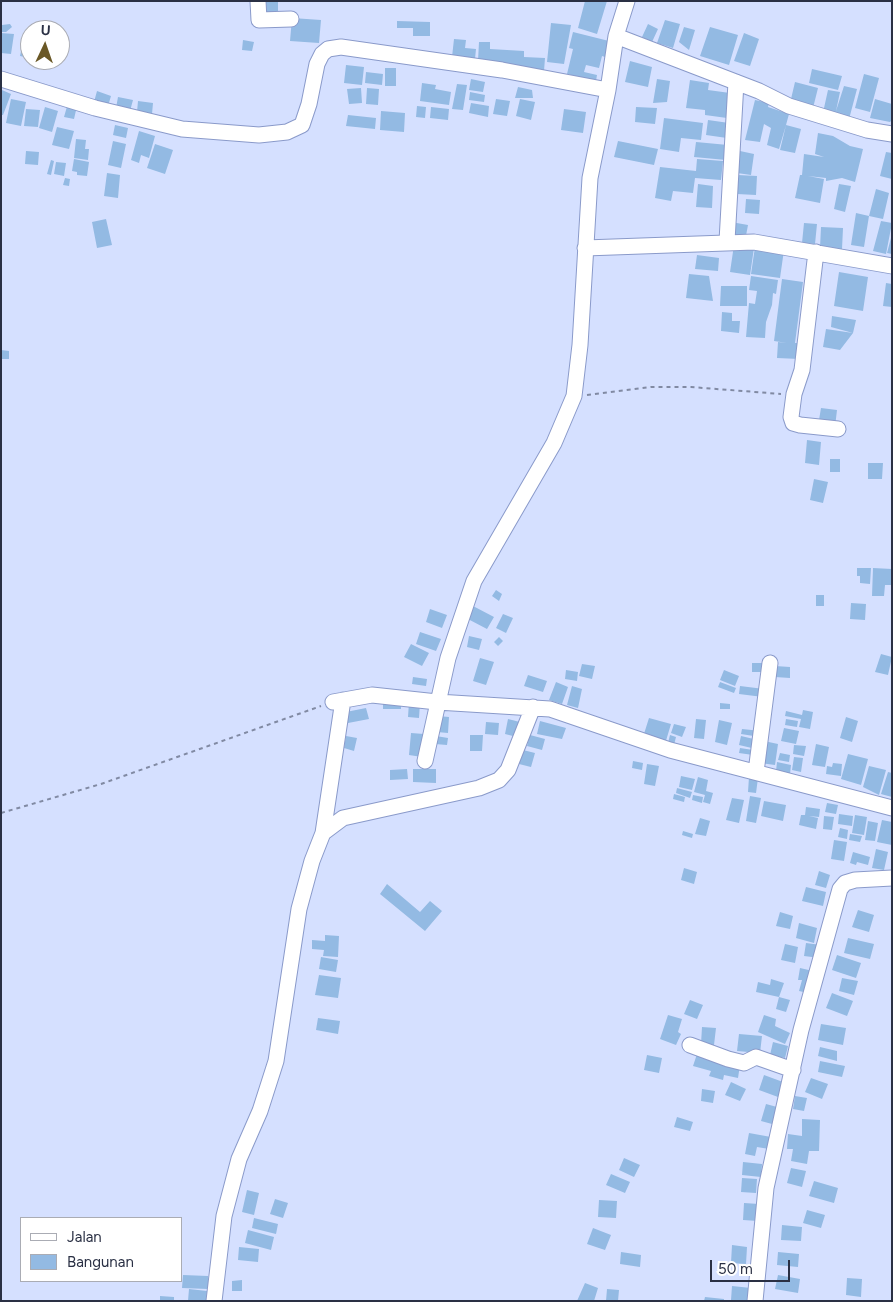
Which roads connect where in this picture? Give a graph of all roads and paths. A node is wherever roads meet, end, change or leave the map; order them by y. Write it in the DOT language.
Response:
graph roads {
  1 [pos="258,1"];
  2 [pos="627,1"];
  3 [pos="291,19"];
  4 [pos="616,36"];
  5 [pos="1,79"];
  6 [pos="736,82"];
  7 [pos="608,90"];
  8 [pos="892,134"];
  9 [pos="727,241"];
  10 [pos="585,248"];
  11 [pos="816,252"];
  12 [pos="892,266"];
  13 [pos="794,394"];
  14 [pos="574,396"];
  15 [pos="838,429"];
  16 [pos="770,663"];
  17 [pos="338,701"];
  18 [pos="437,702"];
  19 [pos="533,707"];
  20 [pos="425,760"];
  21 [pos="756,772"];
  22 [pos="892,808"];
  23 [pos="1,813"];
  24 [pos="323,833"];
  25 [pos="892,878"];
  26 [pos="690,1045"];
  27 [pos="793,1070"];
  28 [pos="214,1301"];
  29 [pos="755,1301"];
  1 -- 3 [label="street"];
  2 -- 4 [label="street"];
  4 -- 6 [label="street"];
  4 -- 7 [label="street"];
  5 -- 7 [label="street"];
  6 -- 8 [label="street"];
  6 -- 9 [label="street"];
  7 -- 10 [label="street"];
  9 -- 10 [label="street"];
  9 -- 11 [label="street"];
  10 -- 14 [label="street"];
  11 -- 12 [label="street"];
  11 -- 13 [label="street"];
  13 -- 14 [label="path"];
  13 -- 15 [label="street"];
  14 -- 18 [label="street"];
  16 -- 21 [label="street"];
  17 -- 18 [label="street"];
  17 -- 23 [label="path"];
  17 -- 24 [label="street"];
  18 -- 19 [label="street"];
  18 -- 20 [label="street"];
  19 -- 21 [label="street"];
  19 -- 24 [label="street"];
  21 -- 22 [label="street"];
  24 -- 28 [label="street"];
  25 -- 27 [label="street"];
  26 -- 27 [label="street"];
  27 -- 29 [label="street"];
}
